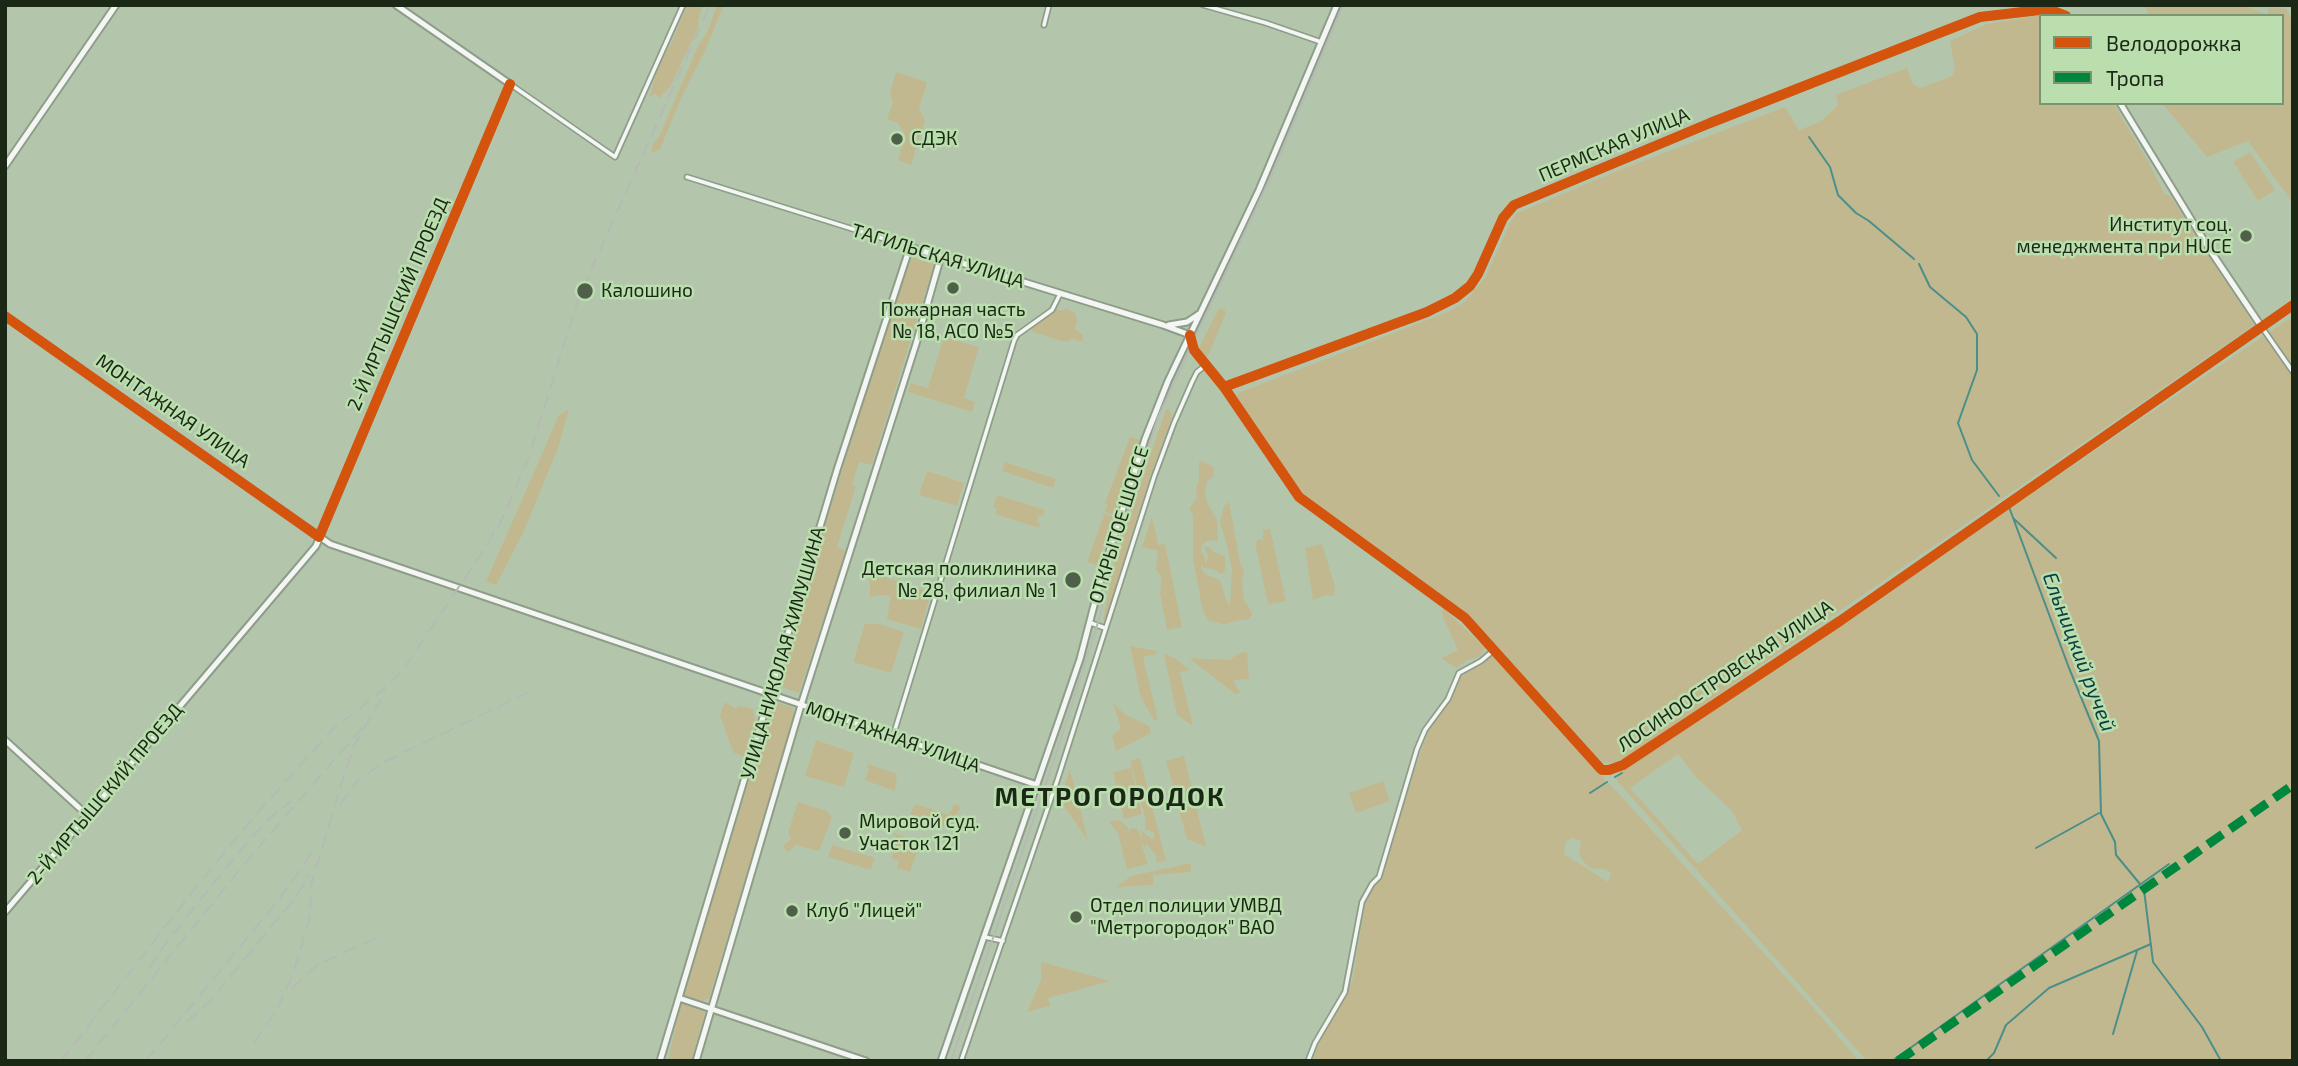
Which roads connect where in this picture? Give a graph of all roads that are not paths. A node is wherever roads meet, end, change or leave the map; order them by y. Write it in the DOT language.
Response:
graph roads {
  1 [pos="116,5"];
  2 [pos="396,5"];
  3 [pos="683,5"];
  4 [pos="1049,5"];
  5 [pos="1203,5"];
  6 [pos="1337,5"];
  7 [pos="2061,14"];
  8 [pos="1044,25"];
  9 [pos="1321,43"];
  10 [pos="510,83"];
  11 [pos="2121,105"];
  12 [pos="5,166"];
  13 [pos="687,177"];
  14 [pos="910,247"];
  15 [pos="941,257"];
  16 [pos="1060,294"];
  17 [pos="2293,304"];
  18 [pos="1200,313"];
  19 [pos="5,316"];
  20 [pos="1163,325"];
  21 [pos="2261,326"];
  22 [pos="1190,335"];
  23 [pos="1206,365"];
  24 [pos="2293,372"];
  25 [pos="1224,387"];
  26 [pos="319,537"];
  27 [pos="1089,622"];
  28 [pos="1105,628"];
  29 [pos="1494,650"];
  30 [pos="770,694"];
  31 [pos="801,705"];
  32 [pos="893,737"];
  33 [pos="5,740"];
  34 [pos="1037,785"];
  35 [pos="88,815"];
  36 [pos="5,912"];
  37 [pos="985,937"];
  38 [pos="1003,942"];
  39 [pos="679,998"];
  40 [pos="710,1007"];
  41 [pos="661,1061"];
  42 [pos="696,1061"];
  43 [pos="866,1061"];
  44 [pos="941,1061"];
  45 [pos="961,1061"];
  46 [pos="1308,1061"];
  1 -- 12 [label="street"];
  2 -- 10 [label="street"];
  3 -- 10 [label="street"];
  4 -- 8 [label="street"];
  5 -- 9 [label="street"];
  6 -- 9 [label="street, ОТКРЫТОЕ ШОССЕ"];
  7 -- 25 [label="street, ПЕРМСКАЯ УЛИЦА"];
  9 -- 18 [label="street, ОТКРЫТОЕ ШОССЕ"];
  10 -- 26 [label="street, 2-Й ИРТЫШСКИЙ ПРОЕЗД"];
  11 -- 21 [label="street"];
  13 -- 14 [label="street, ТАГИЛЬСКАЯ УЛИЦА"];
  14 -- 15 [label="street, ТАГИЛЬСКАЯ УЛИЦА"];
  14 -- 30 [label="street, УЛИЦА НИКОЛАЯ ХИМУШИНА"];
  15 -- 16 [label="street, ТАГИЛЬСКАЯ УЛИЦА"];
  15 -- 31 [label="street, УЛИЦА НИКОЛАЯ ХИМУШИНА"];
  16 -- 20 [label="street, ТАГИЛЬСКАЯ УЛИЦА"];
  16 -- 32 [label="street"];
  17 -- 21 [label="street, ЛОСИНООСТРОВСКАЯ УЛИЦА"];
  18 -- 20 [label="street"];
  18 -- 22 [label="street, ОТКРЫТОЕ ШОССЕ"];
  19 -- 26 [label="street, МОНТАЖНАЯ УЛИЦА"];
  20 -- 22 [label="street, ТАГИЛЬСКАЯ УЛИЦА"];
  21 -- 24 [label="street"];
  21 -- 29 [label="street, ЛОСИНООСТРОВСКАЯ УЛИЦА"];
  22 -- 23 [label="street, ЛОСИНООСТРОВСКАЯ УЛИЦА"];
  22 -- 27 [label="street, ОТКРЫТОЕ ШОССЕ"];
  23 -- 25 [label="street, ЛОСИНООСТРОВСКАЯ УЛИЦА"];
  23 -- 28 [label="street"];
  25 -- 29 [label="street, ЛОСИНООСТРОВСКАЯ УЛИЦА"];
  26 -- 30 [label="street, МОНТАЖНАЯ УЛИЦА"];
  26 -- 35 [label="street, 2-Й ИРТЫШСКИЙ ПРОЕЗД"];
  27 -- 28 [label="street"];
  27 -- 34 [label="street, ОТКРЫТОЕ ШОССЕ"];
  28 -- 38 [label="street"];
  29 -- 46 [label="street"];
  30 -- 31 [label="street, МОНТАЖНАЯ УЛИЦА"];
  30 -- 39 [label="street, УЛИЦА НИКОЛАЯ ХИМУШИНА"];
  31 -- 32 [label="street, МОНТАЖНАЯ УЛИЦА"];
  31 -- 40 [label="street, УЛИЦА НИКОЛАЯ ХИМУШИНА"];
  32 -- 34 [label="street, МОНТАЖНАЯ УЛИЦА"];
  33 -- 35 [label="street"];
  34 -- 37 [label="street, ОТКРЫТОЕ ШОССЕ"];
  35 -- 36 [label="street, 2-Й ИРТЫШСКИЙ ПРОЕЗД"];
  37 -- 38 [label="street"];
  37 -- 44 [label="street, ОТКРЫТОЕ ШОССЕ"];
  38 -- 45 [label="street"];
  39 -- 40 [label="street"];
  39 -- 41 [label="street, УЛИЦА НИКОЛАЯ ХИМУШИНА"];
  40 -- 42 [label="street, УЛИЦА НИКОЛАЯ ХИМУШИНА"];
  40 -- 43 [label="street"];
}
